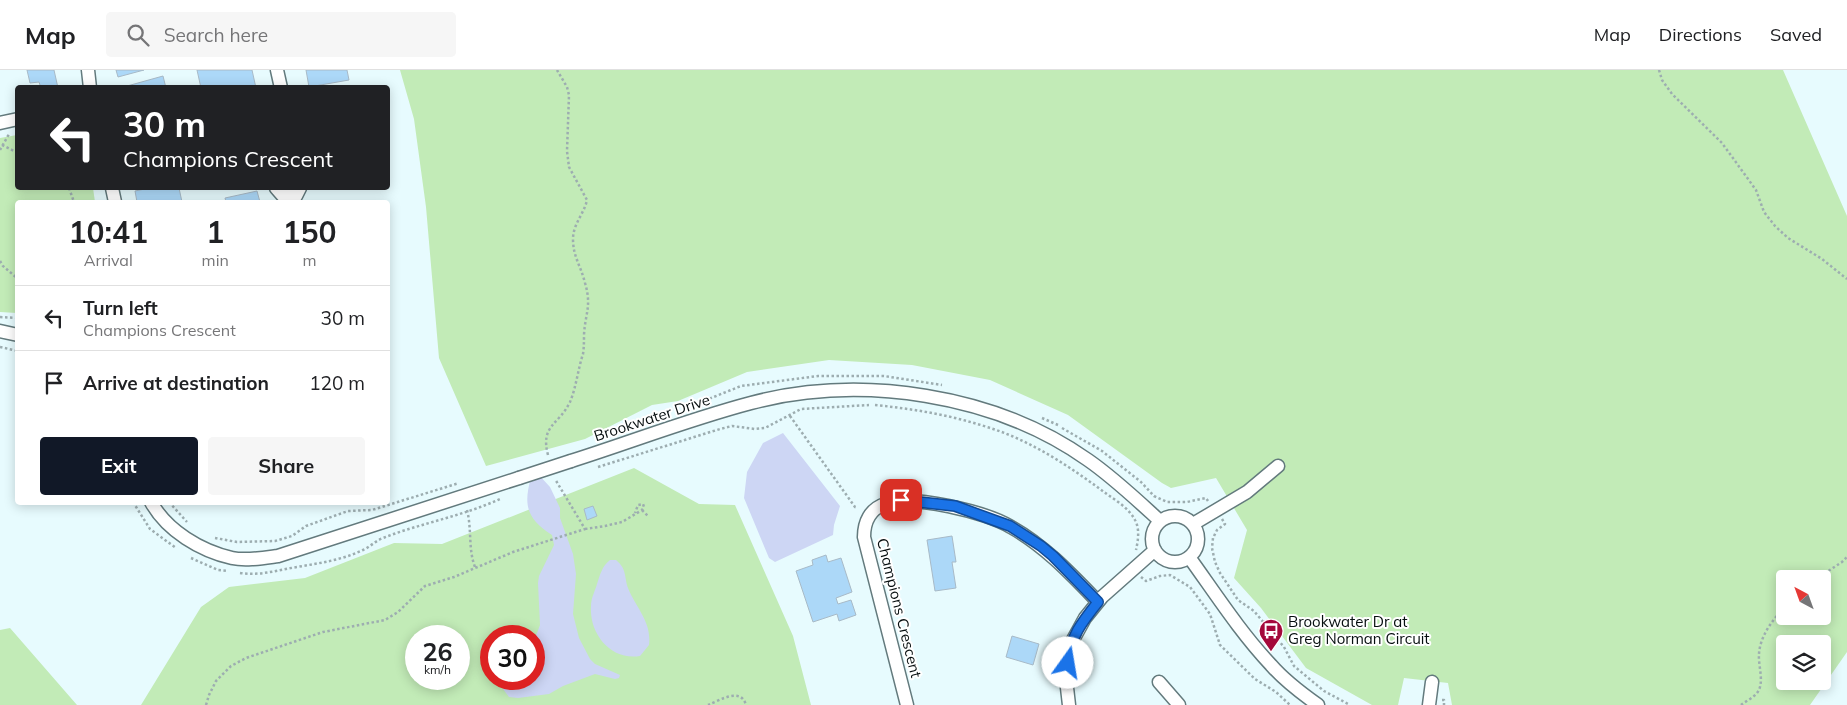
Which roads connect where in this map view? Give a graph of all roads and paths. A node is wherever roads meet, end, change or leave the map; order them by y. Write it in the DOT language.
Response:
graph roads {
  1 [pos="88,70"];
  2 [pos="277,70"];
  3 [pos="557,70"];
  4 [pos="1659,70"];
  5 [pos="90,85"];
  6 [pos="280,85"];
  7 [pos="15,120"];
  8 [pos="0,123"];
  9 [pos="2,145"];
  10 [pos="15,152"];
  11 [pos="278,190"];
  12 [pos="299,190"];
  13 [pos="0,261"];
  14 [pos="15,276"];
  15 [pos="1847,279"];
  16 [pos="0,317"];
  17 [pos="15,318"];
  18 [pos="0,331"];
  19 [pos="15,334"];
  20 [pos="0,347"];
  21 [pos="15,350"];
  22 [pos="944,385"];
  23 [pos="689,407"];
  24 [pos="790,416"];
  25 [pos="1038,416"];
  26 [pos="550,460"];
  27 [pos="1278,466"];
  28 [pos="592,468"];
  29 [pos="555,478"];
  30 [pos="460,482"];
  31 [pos="390,504"];
  32 [pos="862,504"];
  33 [pos="154,505"];
  34 [pos="171,505"];
  35 [pos="388,505"];
  36 [pos="467,510"];
  37 [pos="642,510"];
  38 [pos="1216,510"];
  39 [pos="635,513"];
  40 [pos="648,516"];
  41 [pos="1160,521"];
  42 [pos="1193,524"];
  43 [pos="192,525"];
  44 [pos="585,529"];
  45 [pos="209,535"];
  46 [pos="1155,550"];
  47 [pos="1136,553"];
  48 [pos="1189,557"];
  49 [pos="1847,557"];
  50 [pos="475,567"];
  51 [pos="1133,569"];
  52 [pos="1830,570"];
  53 [pos="1098,602"];
  54 [pos="1776,618"];
  55 [pos="1159,682"];
  56 [pos="1432,682"];
  57 [pos="206,705"];
  58 [pos="708,705"];
  59 [pos="746,705"];
  60 [pos="907,705"];
  61 [pos="1069,705"];
  62 [pos="1179,705"];
  63 [pos="1290,705"];
  64 [pos="1318,705"];
  65 [pos="1350,705"];
  66 [pos="1429,705"];
  67 [pos="1742,705"];
  1 -- 5 [label="street"];
  2 -- 6 [label="street"];
  3 -- 26 [label="path"];
  4 -- 15 [label="path"];
  7 -- 8 [label="street"];
  9 -- 10 [label="path"];
  11 -- 12 [label="street"];
  13 -- 14 [label="path"];
  16 -- 17 [label="path"];
  18 -- 19 [label="street"];
  20 -- 21 [label="path"];
  22 -- 23 [label="path"];
  24 -- 28 [label="path"];
  24 -- 32 [label="path"];
  24 -- 47 [label="path"];
  25 -- 38 [label="path"];
  27 -- 38 [label="street"];
  29 -- 44 [label="path"];
  30 -- 31 [label="path"];
  33 -- 41 [label="street, Brookwater Drive, bridge"];
  34 -- 43 [label="path"];
  35 -- 45 [label="path"];
  36 -- 50 [label="path"];
  37 -- 39 [label="path"];
  37 -- 39 [label="path"];
  37 -- 40 [label="path"];
  38 -- 42 [label="street"];
  38 -- 65 [label="path"];
  39 -- 44 [label="path"];
  41 -- 42 [label="street"];
  41 -- 46 [label="street"];
  42 -- 48 [label="street"];
  44 -- 50 [label="path"];
  46 -- 48 [label="street"];
  46 -- 51 [label="street"];
  48 -- 64 [label="street"];
  49 -- 52 [label="path"];
  50 -- 57 [label="path"];
  51 -- 53 [label="street"];
  51 -- 63 [label="path"];
  53 -- 60 [label="street, Champions Crescent"];
  53 -- 61 [label="street"];
  54 -- 67 [label="path"];
  55 -- 62 [label="street"];
  56 -- 66 [label="street"];
  58 -- 59 [label="path"];
}
